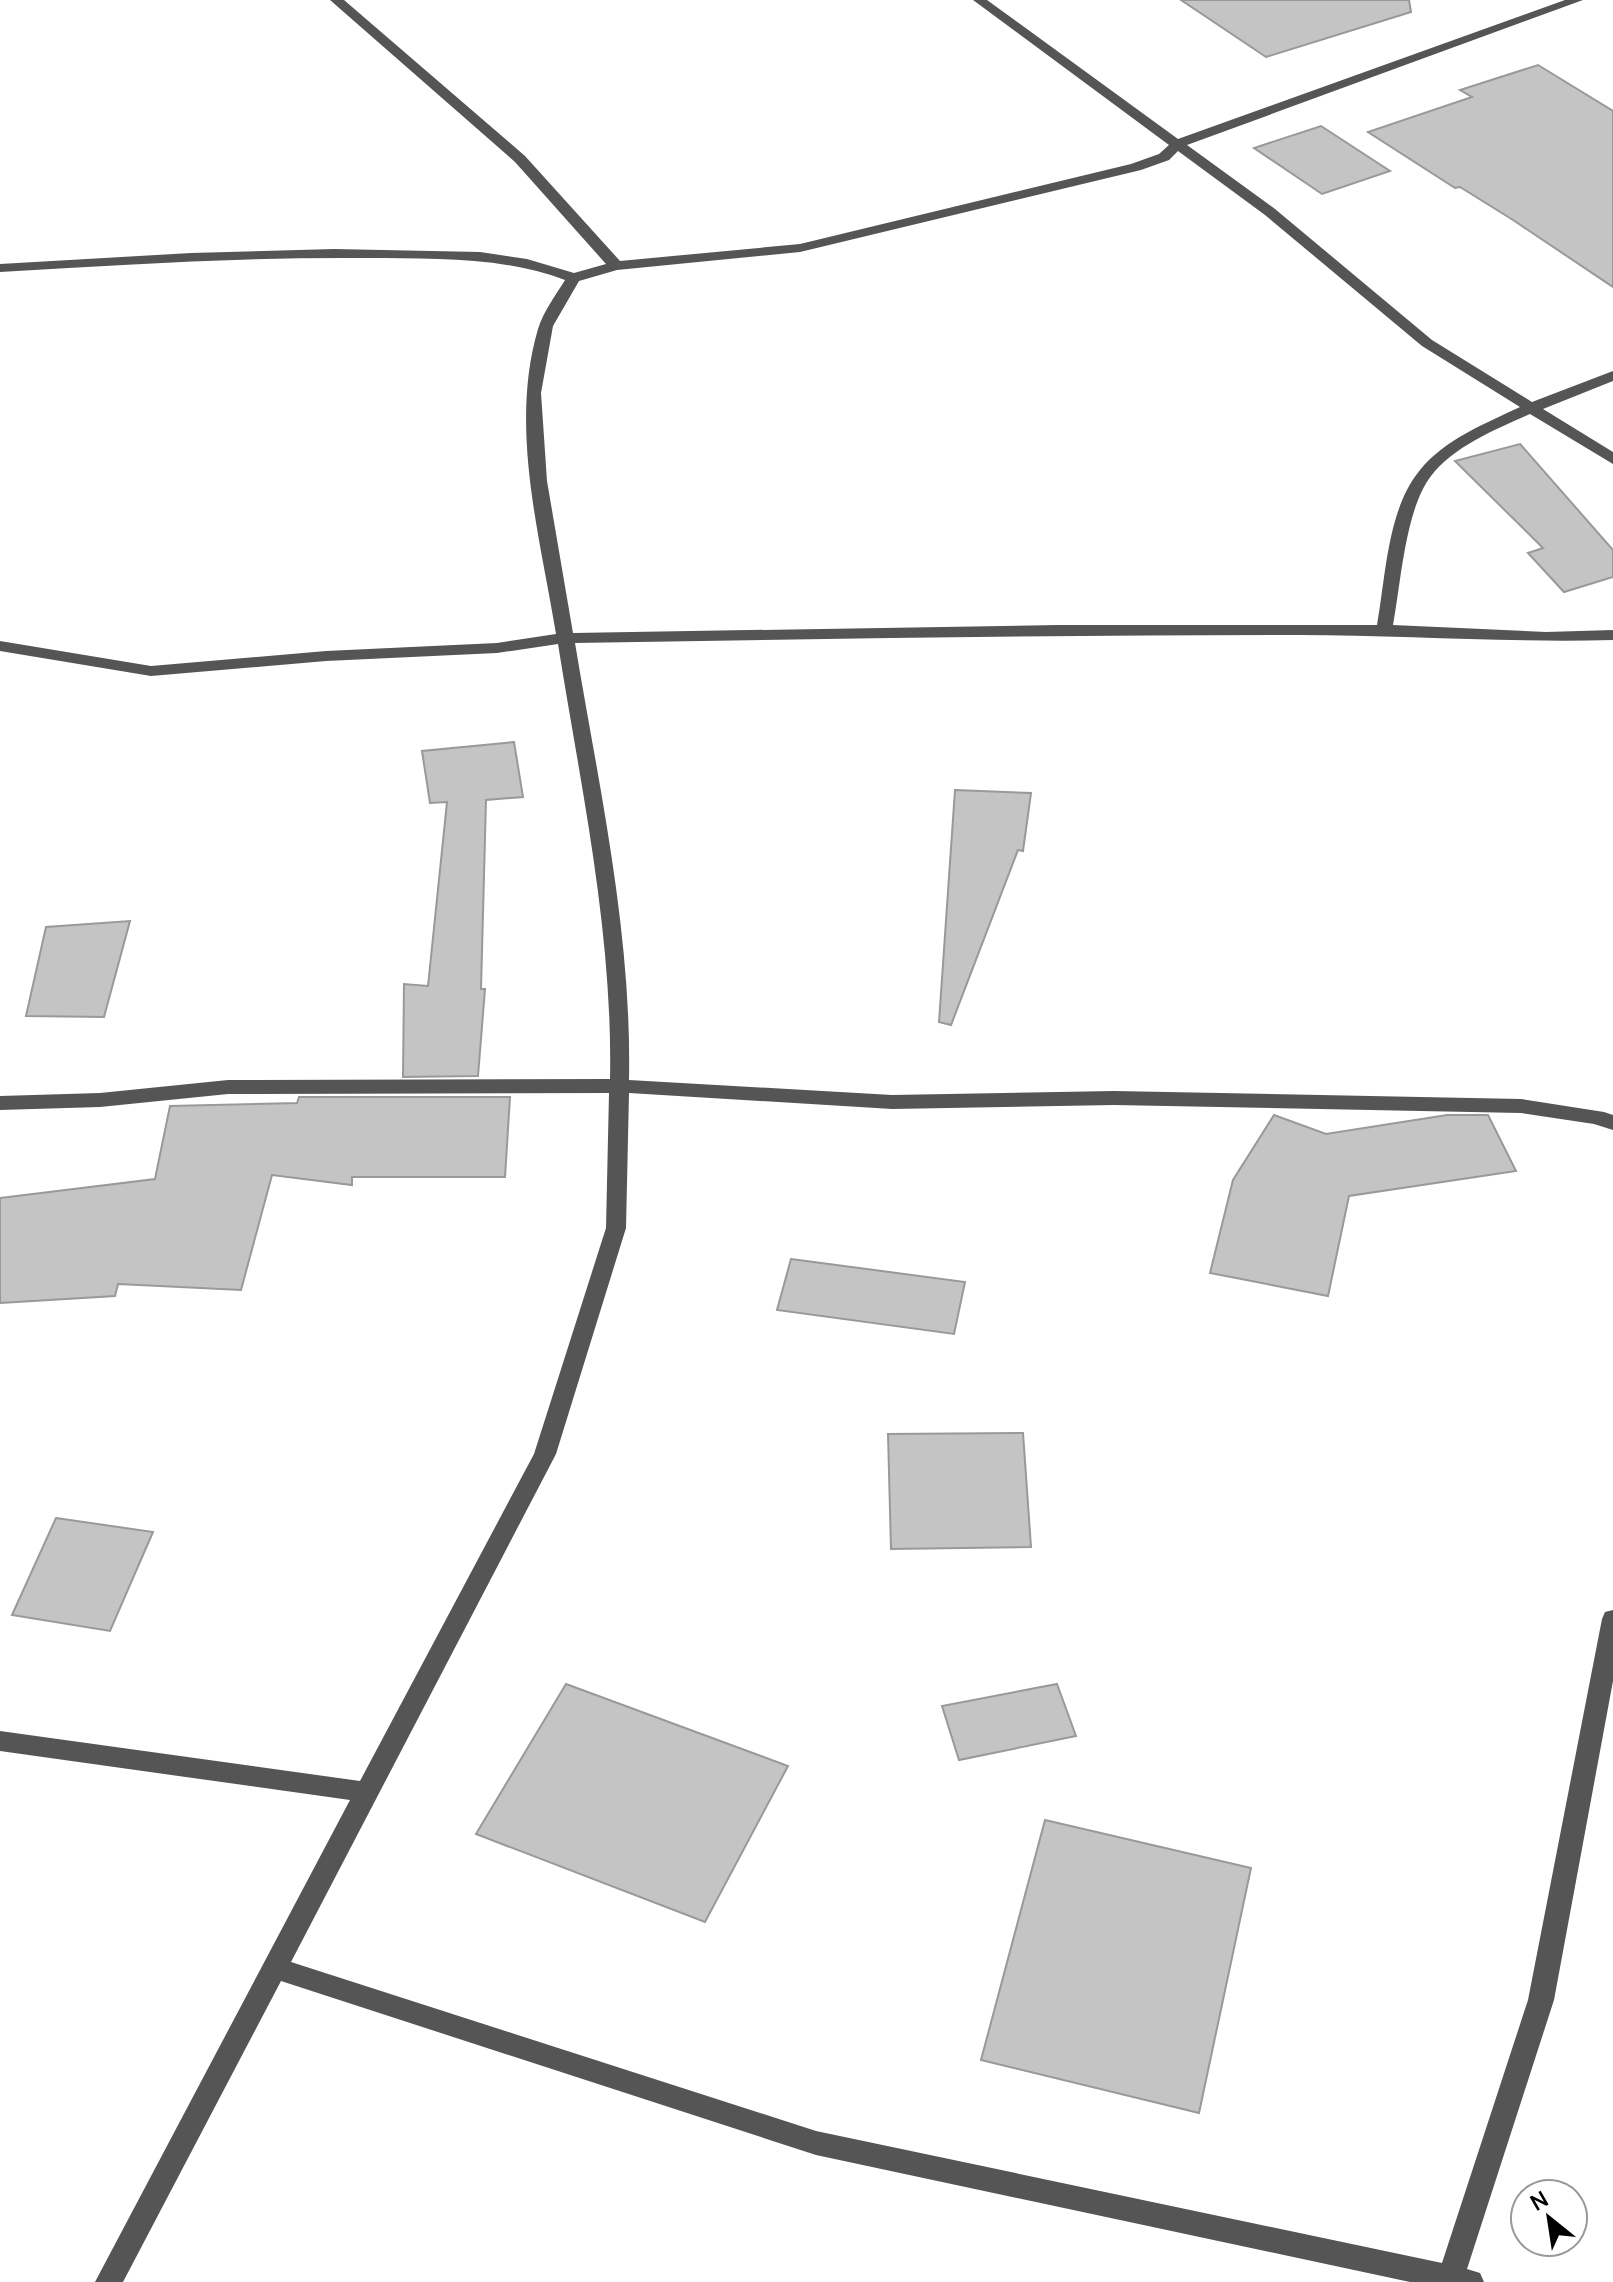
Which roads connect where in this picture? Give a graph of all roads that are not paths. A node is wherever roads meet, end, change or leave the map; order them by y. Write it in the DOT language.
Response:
graph roads {
  1 [pos="336,0"];
  2 [pos="979,0"];
  3 [pos="1577,0"];
  4 [pos="1179,143"];
  5 [pos="616,266"];
  6 [pos="0,268"];
  7 [pos="573,278"];
  8 [pos="1613,376"];
  9 [pos="1528,407"];
  10 [pos="1613,459"];
  11 [pos="1384,630"];
  12 [pos="1613,635"];
  13 [pos="564,638"];
  14 [pos="0,646"];
  15 [pos="620,1086"];
  16 [pos="0,1103"];
  17 [pos="1613,1123"];
  18 [pos="1613,1619"];
  19 [pos="0,1741"];
  20 [pos="365,1792"];
  21 [pos="273,1967"];
  22 [pos="1461,2280"];
  23 [pos="109,2282"];
  1 -- 5 [label="street"];
  2 -- 4 [label="street"];
  3 -- 4 [label="street"];
  4 -- 5 [label="street"];
  4 -- 9 [label="street"];
  5 -- 7 [label="street"];
  6 -- 7 [label="street"];
  7 -- 13 [label="street"];
  8 -- 9 [label="street"];
  9 -- 10 [label="street"];
  9 -- 11 [label="street"];
  11 -- 12 [label="street"];
  11 -- 13 [label="street"];
  13 -- 14 [label="street"];
  13 -- 15 [label="street"];
  15 -- 16 [label="street"];
  15 -- 17 [label="street"];
  15 -- 20 [label="street"];
  18 -- 22 [label="street"];
  19 -- 20 [label="street"];
  20 -- 21 [label="street"];
  21 -- 22 [label="street"];
  21 -- 23 [label="street"];
}
